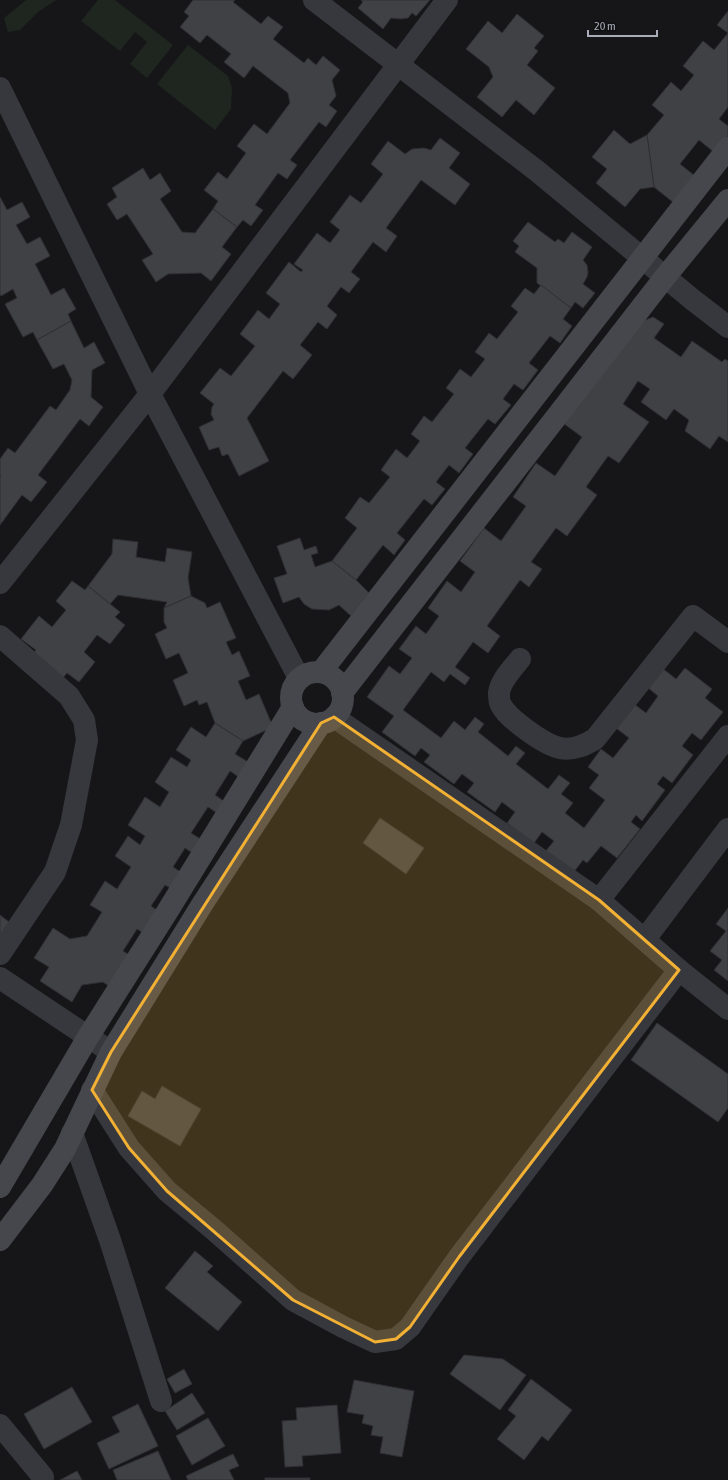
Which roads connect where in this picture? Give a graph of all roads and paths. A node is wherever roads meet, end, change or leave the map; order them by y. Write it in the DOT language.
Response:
graph roads {
  1 [pos="314,0"];
  2 [pos="447,0"];
  3 [pos="398,65"];
  4 [pos="0,88"];
  5 [pos="728,148"];
  6 [pos="728,200"];
  7 [pos="642,258"];
  8 [pos="665,276"];
  9 [pos="728,328"];
  10 [pos="150,394"];
  11 [pos="0,583"];
  12 [pos="0,636"];
  13 [pos="728,642"];
  14 [pos="520,659"];
  15 [pos="321,672"];
  16 [pos="299,678"];
  17 [pos="342,693"];
  18 [pos="293,707"];
  19 [pos="327,720"];
  20 [pos="728,736"];
  21 [pos="728,829"];
  22 [pos="599,900"];
  23 [pos="645,939"];
  24 [pos="0,954"];
  25 [pos="679,970"];
  26 [pos="0,978"];
  27 [pos="728,1009"];
  28 [pos="88,1037"];
  29 [pos="111,1052"];
  30 [pos="92,1090"];
  31 [pos="72,1133"];
  32 [pos="0,1187"];
  33 [pos="1,1237"];
  34 [pos="161,1401"];
  35 [pos="0,1425"];
  36 [pos="43,1477"];
  1 -- 3 [label="street"];
  2 -- 3 [label="street"];
  3 -- 7 [label="street"];
  3 -- 10 [label="street"];
  4 -- 10 [label="street"];
  5 -- 7 [label="street"];
  6 -- 8 [label="street"];
  7 -- 8 [label="street"];
  7 -- 15 [label="street"];
  8 -- 9 [label="street"];
  8 -- 17 [label="street"];
  10 -- 11 [label="street"];
  10 -- 16 [label="street"];
  12 -- 24 [label="street"];
  13 -- 14 [label="street"];
  15 -- 16 [label="street"];
  15 -- 17 [label="street"];
  16 -- 18 [label="street"];
  17 -- 19 [label="street"];
  18 -- 19 [label="street"];
  18 -- 28 [label="street"];
  19 -- 22 [label="street"];
  19 -- 29 [label="street"];
  20 -- 22 [label="street"];
  21 -- 23 [label="street"];
  22 -- 23 [label="street"];
  23 -- 25 [label="street"];
  25 -- 27 [label="street"];
  25 -- 30 [label="street"];
  26 -- 28 [label="street"];
  28 -- 29 [label="street"];
  28 -- 32 [label="street"];
  29 -- 30 [label="street"];
  30 -- 31 [label="street"];
  31 -- 33 [label="street"];
  31 -- 34 [label="street"];
  35 -- 36 [label="street"];
}
